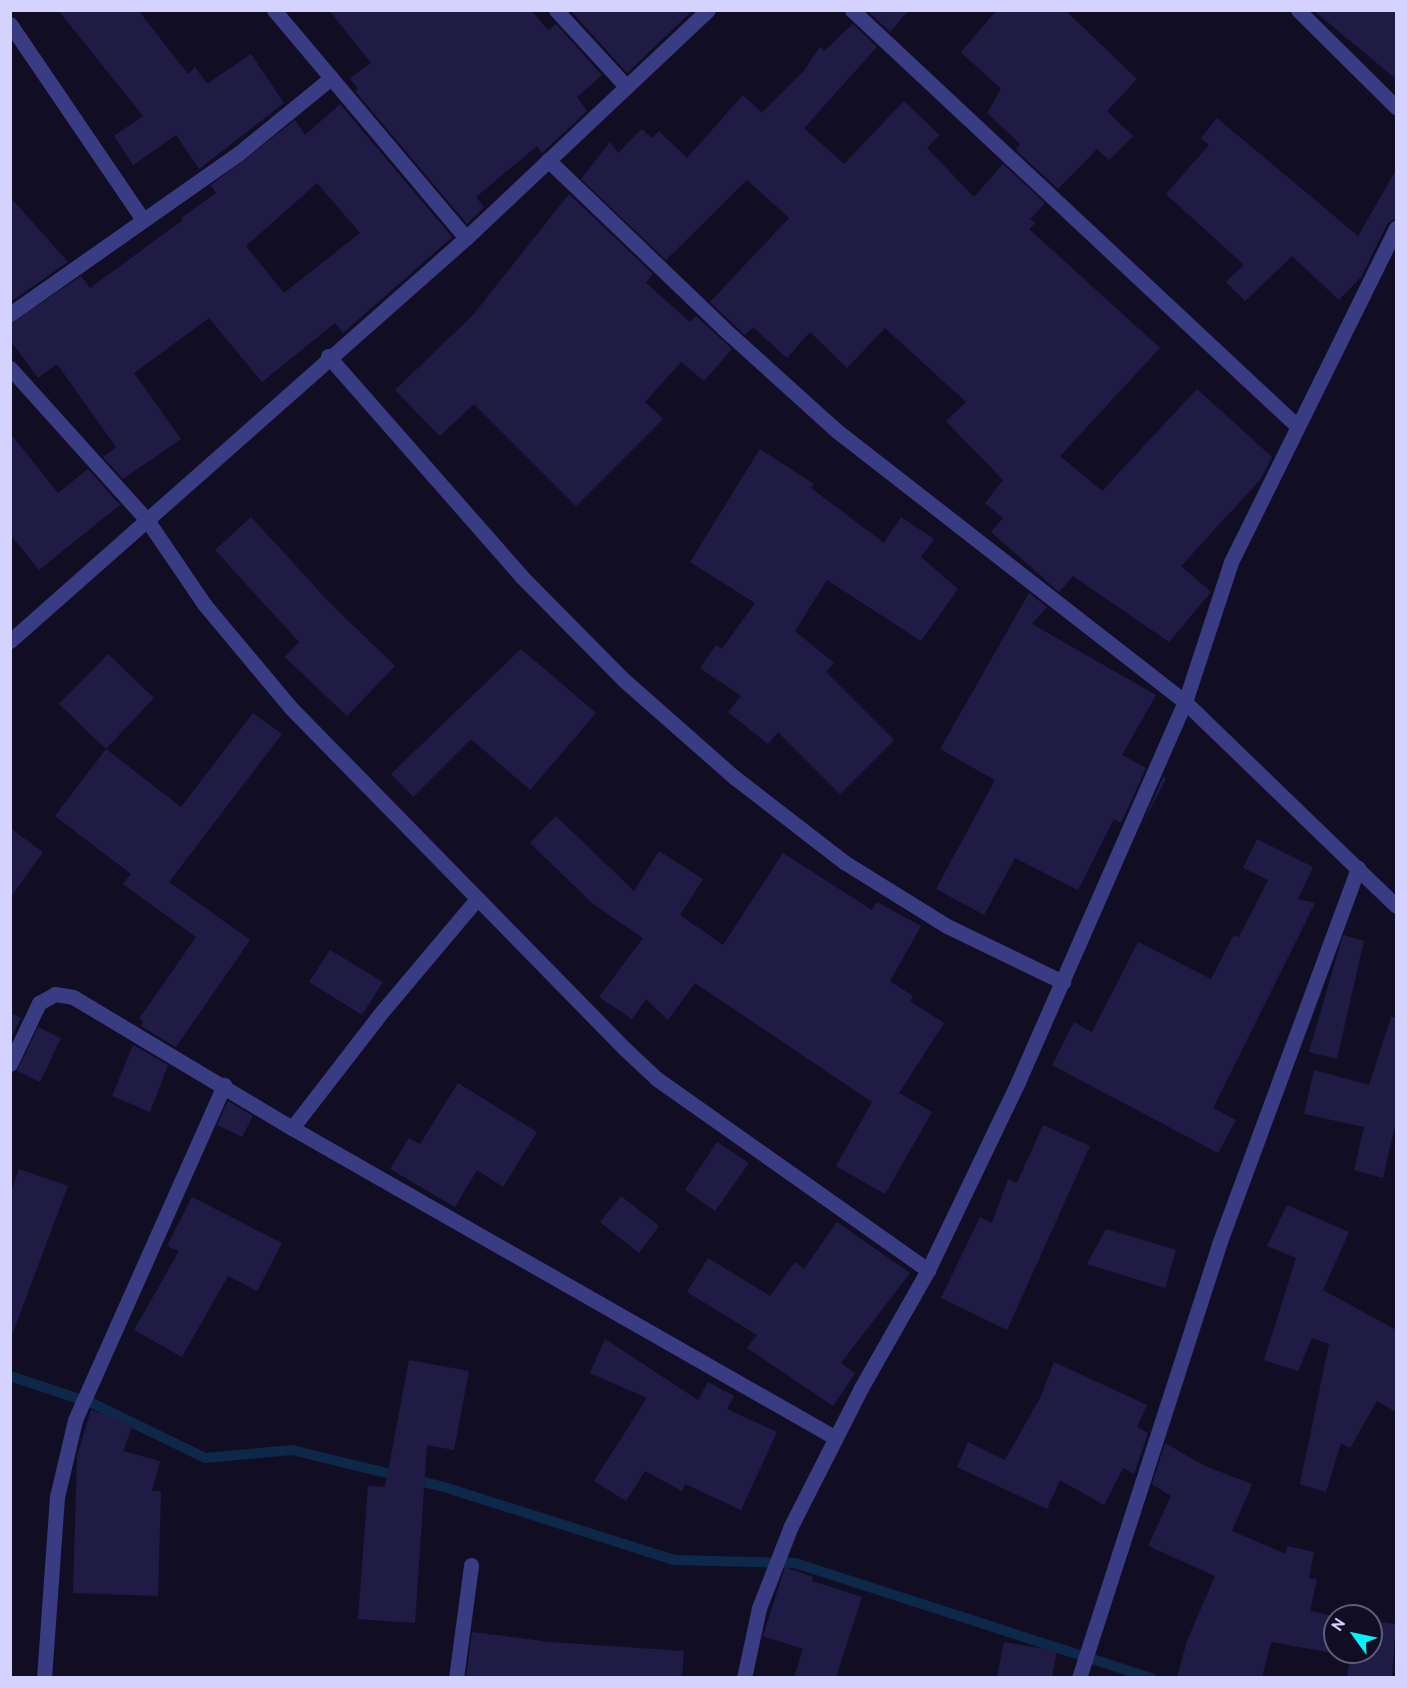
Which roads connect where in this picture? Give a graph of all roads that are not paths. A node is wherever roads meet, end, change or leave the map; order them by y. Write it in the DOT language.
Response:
graph roads {
  1 [pos="274,10"];
  2 [pos="556,10"];
  3 [pos="708,10"];
  4 [pos="852,10"];
  5 [pos="1298,10"];
  6 [pos="10,24"];
  7 [pos="331,78"];
  8 [pos="626,86"];
  9 [pos="1396,107"];
  10 [pos="548,160"];
  11 [pos="142,218"];
  12 [pos="1396,228"];
  13 [pos="466,238"];
  14 [pos="10,314"];
  15 [pos="328,356"];
  16 [pos="10,368"];
  17 [pos="1297,426"];
  18 [pos="147,520"];
  19 [pos="10,641"];
  20 [pos="1185,702"];
  21 [pos="1358,868"];
  22 [pos="477,899"];
  23 [pos="1396,906"];
  24 [pos="1063,982"];
  25 [pos="10,1064"];
  26 [pos="224,1085"];
  27 [pos="292,1128"];
  28 [pos="928,1270"];
  29 [pos="834,1437"];
  30 [pos="471,1565"];
  31 [pos="44,1677"];
  32 [pos="456,1677"];
  33 [pos="744,1677"];
  34 [pos="1078,1677"];
  1 -- 7 [label="street"];
  2 -- 8 [label="street"];
  3 -- 8 [label="street"];
  4 -- 17 [label="street"];
  5 -- 9 [label="street"];
  6 -- 11 [label="street"];
  7 -- 11 [label="street"];
  7 -- 13 [label="street"];
  8 -- 10 [label="street"];
  10 -- 13 [label="street"];
  10 -- 20 [label="street"];
  11 -- 14 [label="street"];
  12 -- 17 [label="street"];
  13 -- 15 [label="street"];
  15 -- 18 [label="street"];
  15 -- 24 [label="street"];
  16 -- 18 [label="street"];
  17 -- 20 [label="street"];
  18 -- 19 [label="street"];
  18 -- 22 [label="street"];
  20 -- 21 [label="street"];
  20 -- 24 [label="street"];
  21 -- 23 [label="street"];
  21 -- 34 [label="street"];
  22 -- 27 [label="street"];
  22 -- 28 [label="street"];
  24 -- 28 [label="street"];
  25 -- 26 [label="street"];
  26 -- 27 [label="street"];
  26 -- 31 [label="street"];
  27 -- 29 [label="street"];
  28 -- 29 [label="street"];
  29 -- 33 [label="street"];
  30 -- 32 [label="street"];
}
